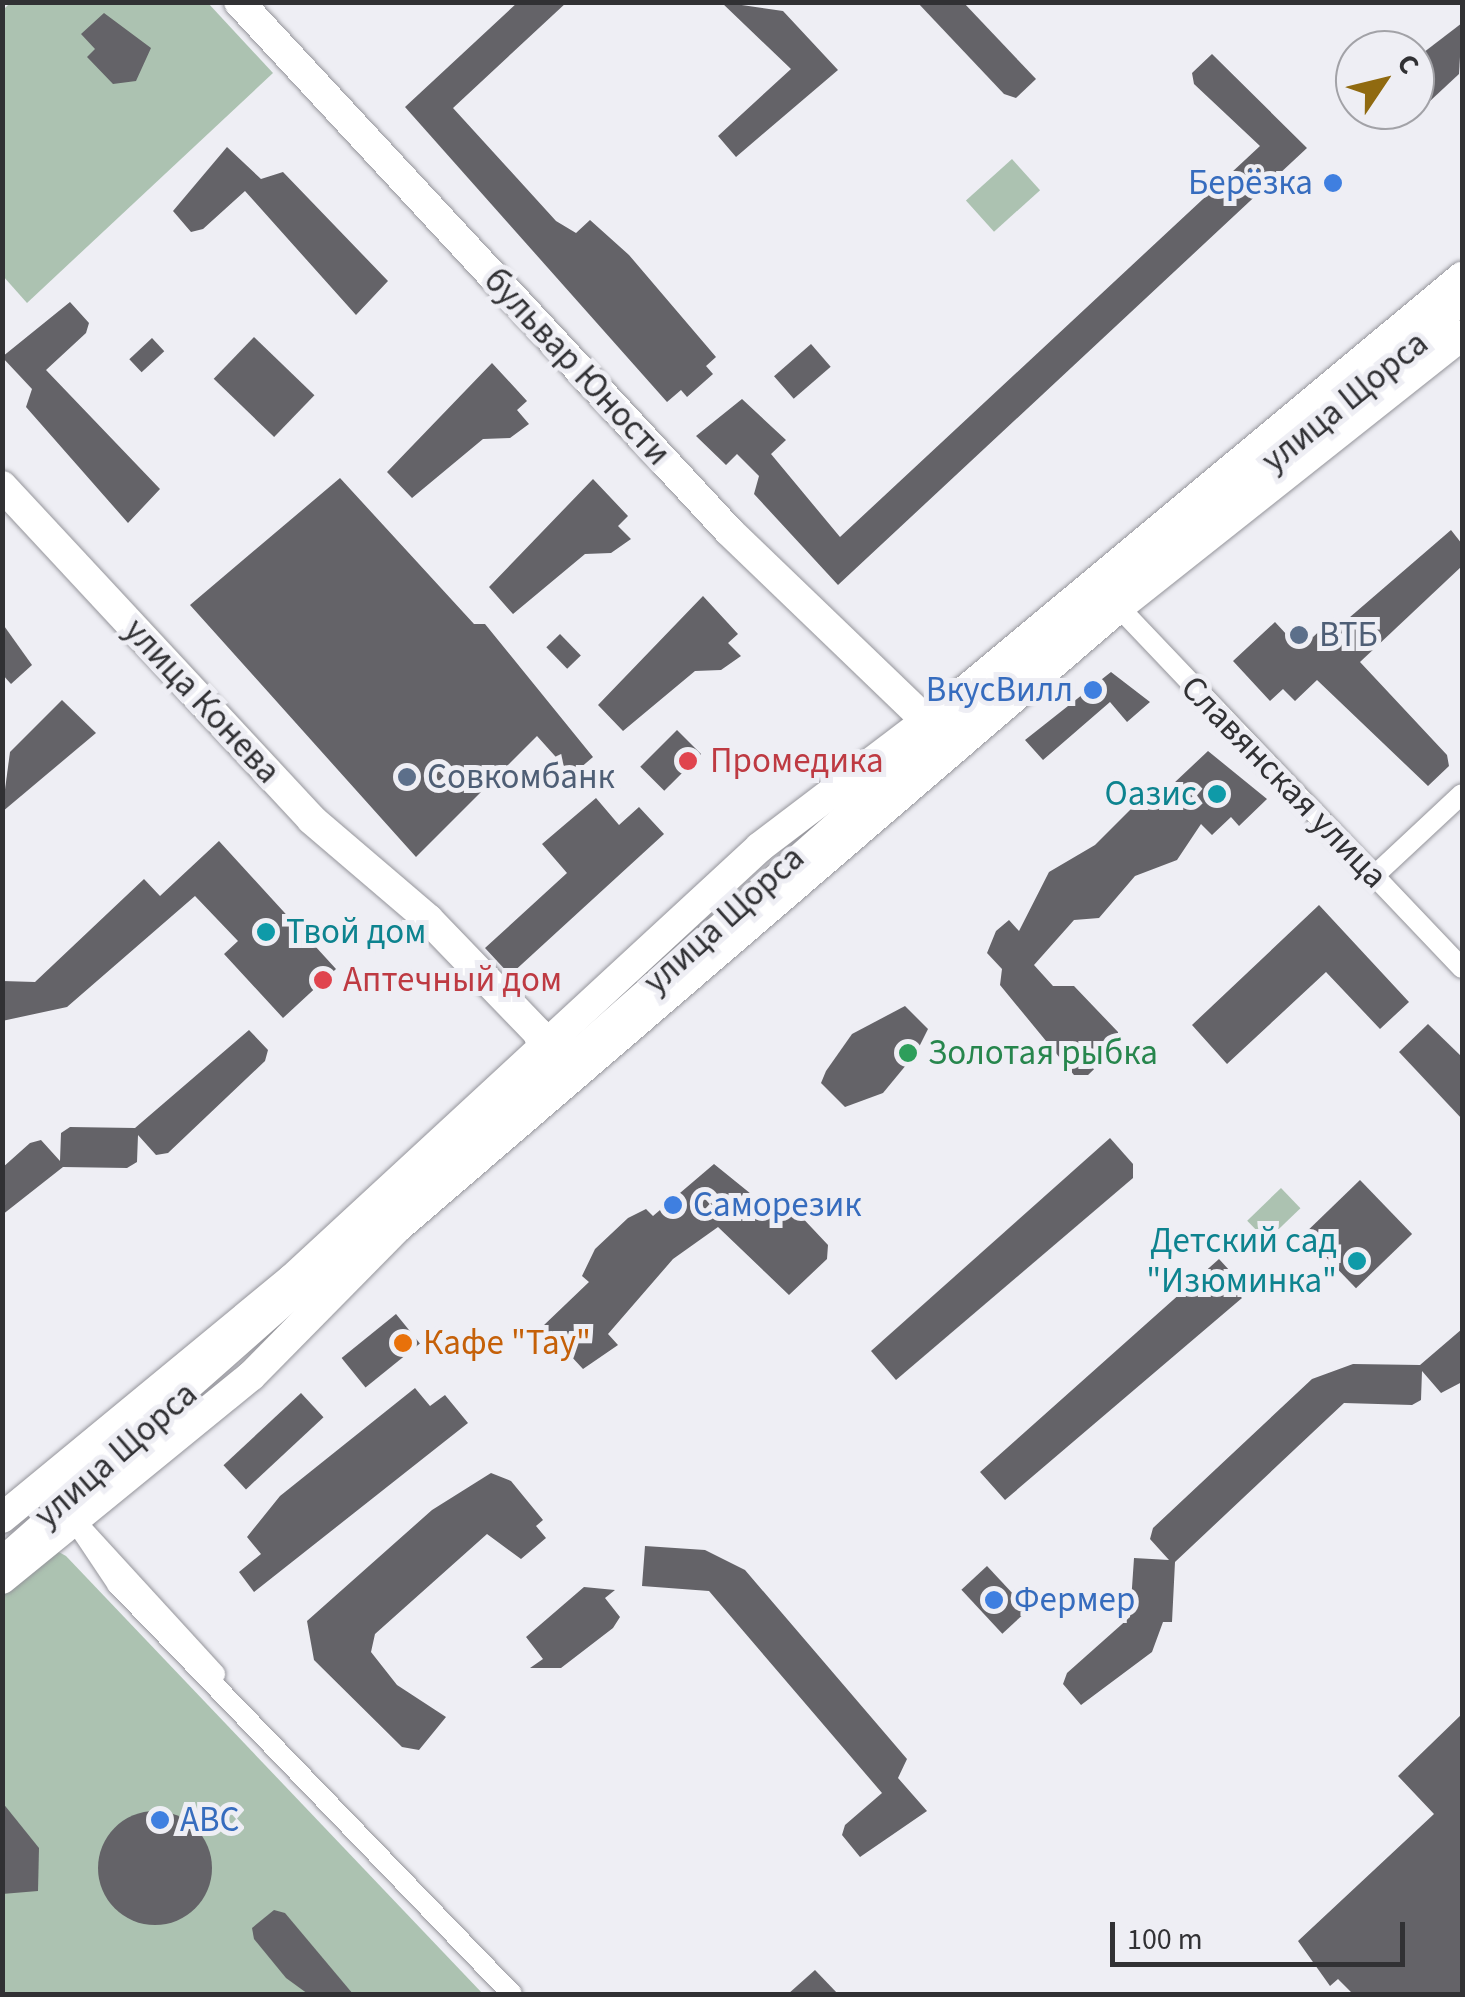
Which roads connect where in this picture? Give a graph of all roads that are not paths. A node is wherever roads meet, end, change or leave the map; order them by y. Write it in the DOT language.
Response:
graph roads {
  1 [pos="239,2"];
  2 [pos="1462,276"];
  3 [pos="1462,305"];
  4 [pos="1462,335"];
  5 [pos="2,486"];
  6 [pos="1114,589"];
  7 [pos="938,734"];
  8 [pos="1462,794"];
  9 [pos="1374,876"];
  10 [pos="1462,968"];
  11 [pos="547,1047"];
  12 [pos="600,1057"];
  13 [pos="543,1105"];
  14 [pos="62,1499"];
  15 [pos="12,1509"];
  16 [pos="2,1556"];
  17 [pos="2,1579"];
  18 [pos="512,1994"];
  1 -- 7 [label="main road, бульвар Юности"];
  2 -- 6 [label="main road, улица Щорса"];
  3 -- 6 [label="street, улица Щорса"];
  4 -- 6 [label="main road, улица Щорса"];
  5 -- 11 [label="main road, улица Конева"];
  6 -- 7 [label="main road, улица Щорса"];
  6 -- 7 [label="main road, улица Щорса"];
  6 -- 9 [label="street, Славянская улица"];
  7 -- 11 [label="main road, улица Щорса"];
  7 -- 12 [label="main road, улица Щорса"];
  8 -- 9 [label="street"];
  9 -- 10 [label="street, Славянская улица"];
  11 -- 12 [label="main road"];
  11 -- 13 [label="main road"];
  11 -- 14 [label="street, улица Щорса"];
  11 -- 14 [label="main road, улица Щорса"];
  12 -- 13 [label="main road, улица Щорса"];
  13 -- 14 [label="main road, улица Щорса"];
  14 -- 15 [label="main road, улица Щорса"];
  14 -- 16 [label="street, улица Щорса"];
  14 -- 17 [label="main road, улица Щорса"];
  14 -- 18 [label="street"];
}
